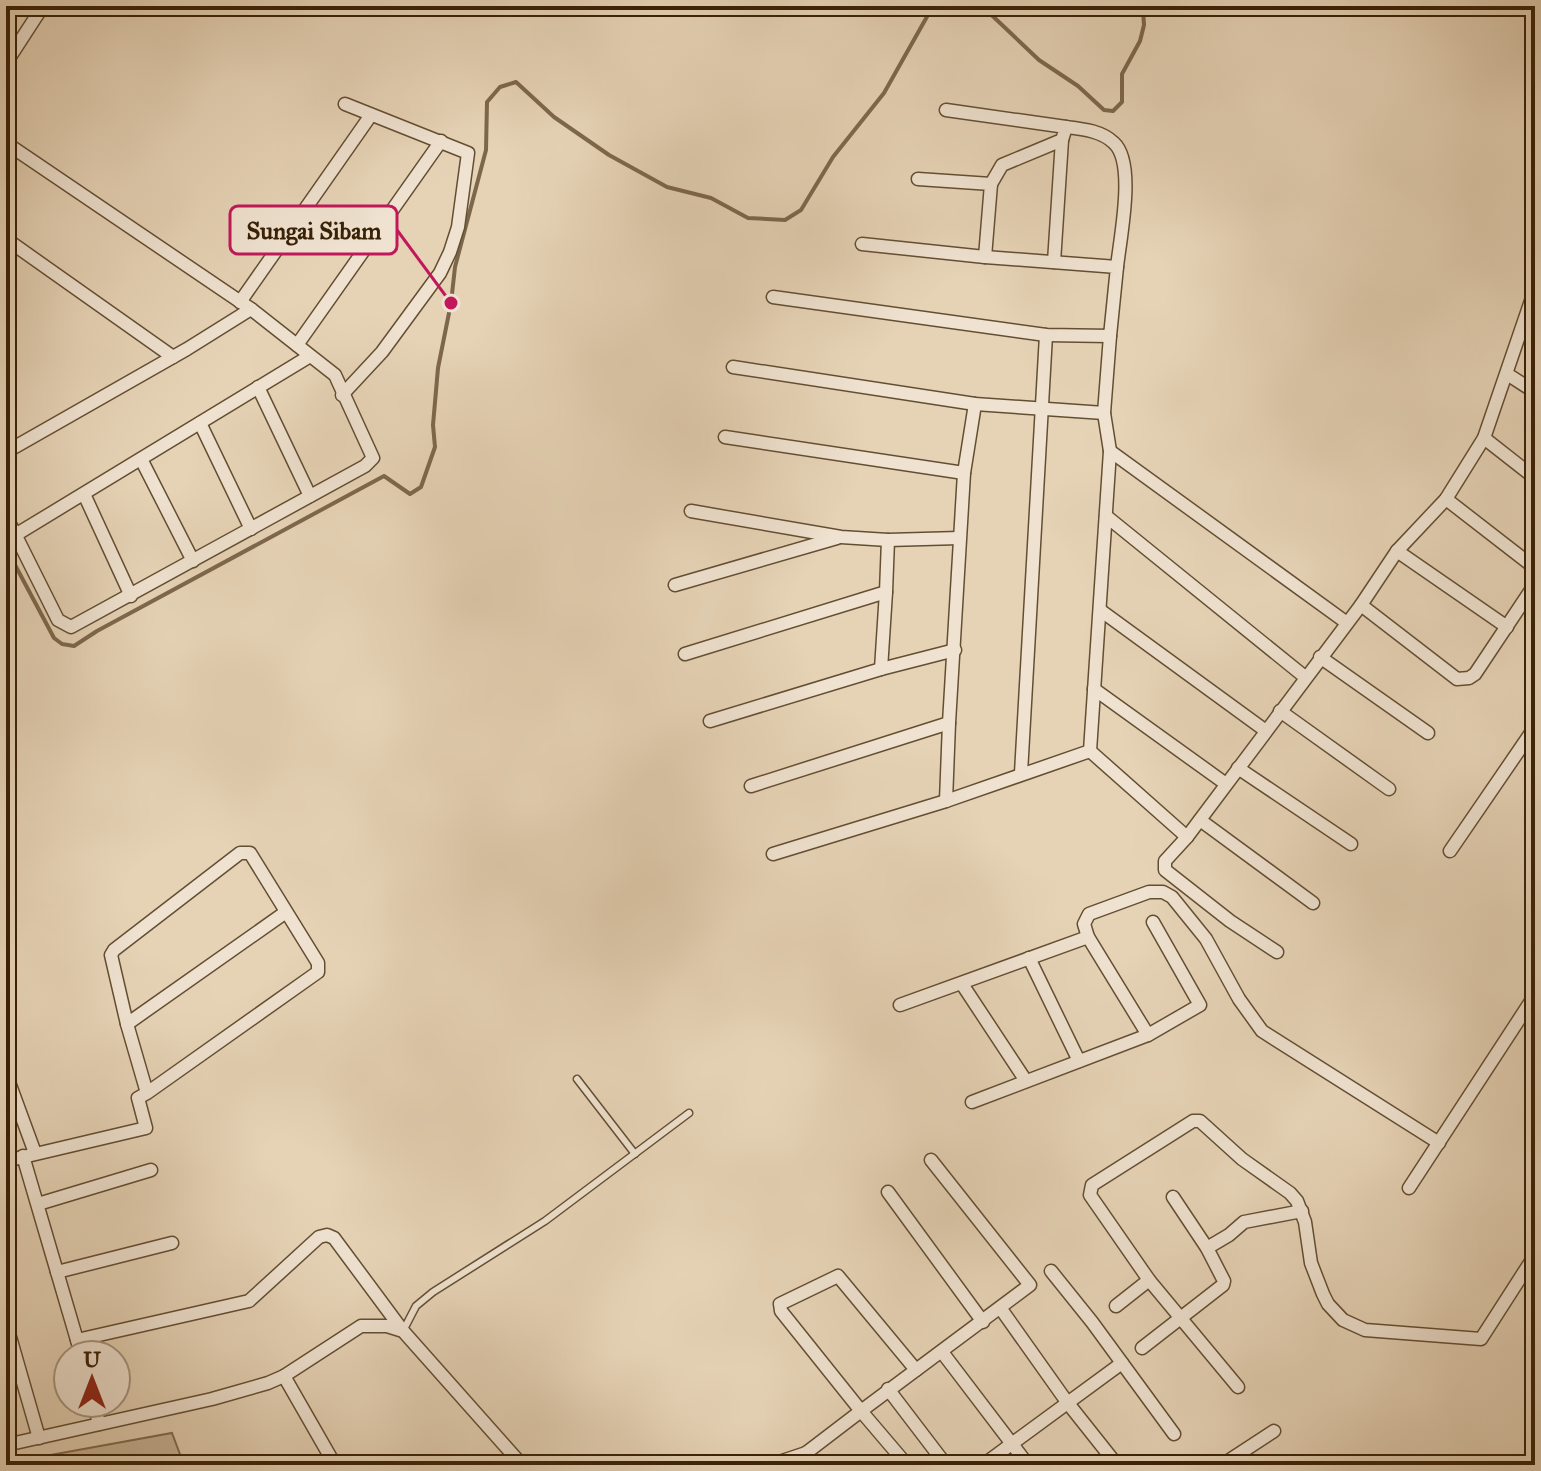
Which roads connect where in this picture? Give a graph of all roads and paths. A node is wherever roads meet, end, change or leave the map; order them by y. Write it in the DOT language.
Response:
graph roads {
  1 [pos="43,6"];
  2 [pos="6,63"];
  3 [pos="345,104"];
  4 [pos="946,110"];
  5 [pos="371,115"];
  6 [pos="1066,127"];
  7 [pos="1062,140"];
  8 [pos="441,141"];
  9 [pos="6,143"];
  10 [pos="918,179"];
  11 [pos="991,184"];
  12 [pos="6,239"];
  13 [pos="862,244"];
  14 [pos="985,257"];
  15 [pos="1054,262"];
  16 [pos="1117,267"];
  17 [pos="1535,289"];
  18 [pos="773,297"];
  19 [pos="246,305"];
  20 [pos="1531,312"];
  21 [pos="1046,335"];
  22 [pos="1110,336"];
  23 [pos="297,345"];
  24 [pos="310,356"];
  25 [pos="173,357"];
  26 [pos="733,367"];
  27 [pos="1507,374"];
  28 [pos="258,387"];
  29 [pos="1535,392"];
  30 [pos="342,395"];
  31 [pos="975,404"];
  32 [pos="1042,407"];
  33 [pos="1104,413"];
  34 [pos="200,423"];
  35 [pos="725,437"];
  36 [pos="1484,438"];
  37 [pos="1110,451"];
  38 [pos="6,452"];
  39 [pos="141,459"];
  40 [pos="964,473"];
  41 [pos="1535,478"];
  42 [pos="84,494"];
  43 [pos="310,496"];
  44 [pos="1446,499"];
  45 [pos="691,511"];
  46 [pos="6,516"];
  47 [pos="1106,516"];
  48 [pos="251,529"];
  49 [pos="17,534"];
  50 [pos="841,537"];
  51 [pos="959,538"];
  52 [pos="888,540"];
  53 [pos="1397,551"];
  54 [pos="193,561"];
  55 [pos="1535,568"];
  56 [pos="1535,584"];
  57 [pos="675,585"];
  58 [pos="886,592"];
  59 [pos="131,596"];
  60 [pos="1361,605"];
  61 [pos="1100,610"];
  62 [pos="1347,623"];
  63 [pos="1507,627"];
  64 [pos="955,650"];
  65 [pos="685,654"];
  66 [pos="1320,657"];
  67 [pos="881,669"];
  68 [pos="1305,677"];
  69 [pos="1094,689"];
  70 [pos="1280,711"];
  71 [pos="710,721"];
  72 [pos="949,723"];
  73 [pos="1535,727"];
  74 [pos="1266,731"];
  75 [pos="1428,733"];
  76 [pos="1090,751"];
  77 [pos="1238,768"];
  78 [pos="1021,773"];
  79 [pos="1226,784"];
  80 [pos="751,786"];
  81 [pos="1389,789"];
  82 [pos="946,801"];
  83 [pos="1200,820"];
  84 [pos="1187,837"];
  85 [pos="1351,844"];
  86 [pos="1450,851"];
  87 [pos="773,854"];
  88 [pos="1313,903"];
  89 [pos="286,912"];
  90 [pos="1153,922"];
  91 [pos="1088,937"];
  92 [pos="1277,952"];
  93 [pos="1029,958"];
  94 [pos="962,984"];
  95 [pos="1535,995"];
  96 [pos="900,1005"];
  97 [pos="127,1024"];
  98 [pos="1148,1035"];
  99 [pos="1079,1061"];
  100 [pos="6,1074"];
  101 [pos="577,1079"];
  102 [pos="1026,1081"];
  103 [pos="147,1093"];
  104 [pos="972,1102"];
  105 [pos="689,1113"];
  106 [pos="1439,1143"];
  107 [pos="635,1154"];
  108 [pos="29,1155"];
  109 [pos="931,1160"];
  110 [pos="6,1161"];
  111 [pos="151,1170"];
  112 [pos="1409,1188"];
  113 [pos="888,1192"];
  114 [pos="1173,1197"];
  115 [pos="38,1204"];
  116 [pos="1302,1211"];
  117 [pos="172,1243"];
  118 [pos="1207,1248"];
  119 [pos="1535,1255"];
  120 [pos="1051,1271"];
  121 [pos="57,1272"];
  122 [pos="1149,1280"];
  123 [pos="1116,1306"];
  124 [pos="1001,1309"];
  125 [pos="1181,1318"];
  126 [pos="983,1322"];
  127 [pos="6,1323"];
  128 [pos="403,1331"];
  129 [pos="77,1339"];
  130 [pos="81,1339"];
  131 [pos="1142,1348"];
  132 [pos="942,1352"];
  133 [pos="1122,1363"];
  134 [pos="916,1370"];
  135 [pos="284,1376"];
  136 [pos="1238,1387"];
  137 [pos="888,1389"];
  138 [pos="1067,1402"];
  139 [pos="861,1411"];
  140 [pos="98,1419"];
  141 [pos="99,1424"];
  142 [pos="1274,1431"];
  143 [pos="1174,1434"];
  144 [pos="39,1438"];
  145 [pos="1012,1443"];
  146 [pos="6,1445"];
  147 [pos="808,1459"];
  148 [pos="335,1465"];
  149 [pos="522,1465"];
  150 [pos="770,1465"];
  151 [pos="907,1465"];
  152 [pos="946,1465"];
  153 [pos="983,1465"];
  154 [pos="1028,1465"];
  155 [pos="1117,1465"];
  156 [pos="1222,1465"];
  1 -- 2 [label="street"];
  3 -- 5 [label="street"];
  4 -- 6 [label="street"];
  5 -- 8 [label="street"];
  5 -- 19 [label="street"];
  6 -- 7 [label="street"];
  6 -- 16 [label="street"];
  7 -- 11 [label="street"];
  7 -- 15 [label="street"];
  8 -- 23 [label="street"];
  8 -- 30 [label="street"];
  9 -- 19 [label="street"];
  10 -- 11 [label="street"];
  11 -- 14 [label="street"];
  12 -- 25 [label="street"];
  13 -- 14 [label="street"];
  14 -- 15 [label="street"];
  15 -- 16 [label="street"];
  16 -- 22 [label="street"];
  17 -- 20 [label="street"];
  18 -- 21 [label="street"];
  19 -- 23 [label="street"];
  19 -- 25 [label="street"];
  20 -- 27 [label="street"];
  21 -- 22 [label="street"];
  21 -- 32 [label="street"];
  22 -- 33 [label="street"];
  23 -- 24 [label="street"];
  24 -- 28 [label="street"];
  24 -- 30 [label="street"];
  25 -- 38 [label="street"];
  26 -- 31 [label="street"];
  27 -- 29 [label="street"];
  27 -- 36 [label="street"];
  28 -- 34 [label="street"];
  28 -- 43 [label="street"];
  30 -- 43 [label="street"];
  31 -- 32 [label="street"];
  31 -- 40 [label="street"];
  32 -- 33 [label="street"];
  32 -- 78 [label="street"];
  33 -- 37 [label="street"];
  34 -- 39 [label="street"];
  34 -- 48 [label="street"];
  35 -- 40 [label="street"];
  36 -- 41 [label="street"];
  36 -- 44 [label="street"];
  37 -- 47 [label="street"];
  37 -- 62 [label="street"];
  39 -- 42 [label="street"];
  39 -- 54 [label="street"];
  40 -- 51 [label="street"];
  42 -- 49 [label="street"];
  42 -- 59 [label="street"];
  43 -- 48 [label="street"];
  44 -- 53 [label="street"];
  44 -- 55 [label="street"];
  45 -- 50 [label="street"];
  46 -- 49 [label="street"];
  47 -- 61 [label="street"];
  47 -- 68 [label="street"];
  48 -- 54 [label="street"];
  49 -- 59 [label="street"];
  50 -- 52 [label="street"];
  50 -- 57 [label="street"];
  51 -- 52 [label="street"];
  51 -- 64 [label="street"];
  52 -- 58 [label="street"];
  53 -- 60 [label="street"];
  53 -- 63 [label="street"];
  54 -- 59 [label="street"];
  56 -- 63 [label="street"];
  58 -- 65 [label="street"];
  58 -- 67 [label="street"];
  60 -- 62 [label="street"];
  60 -- 63 [label="street"];
  61 -- 69 [label="street"];
  61 -- 74 [label="street"];
  62 -- 66 [label="street"];
  64 -- 67 [label="street"];
  64 -- 72 [label="street"];
  66 -- 68 [label="street"];
  66 -- 75 [label="street"];
  67 -- 71 [label="street"];
  68 -- 70 [label="street"];
  69 -- 76 [label="street"];
  69 -- 79 [label="street"];
  70 -- 74 [label="street"];
  70 -- 81 [label="street"];
  72 -- 80 [label="street"];
  72 -- 82 [label="street"];
  73 -- 86 [label="street"];
  74 -- 77 [label="street"];
  76 -- 78 [label="street"];
  76 -- 84 [label="street"];
  77 -- 79 [label="street"];
  77 -- 85 [label="street"];
  78 -- 82 [label="street"];
  79 -- 83 [label="street"];
  82 -- 87 [label="street"];
  83 -- 84 [label="street"];
  83 -- 88 [label="street"];
  84 -- 92 [label="street"];
  89 -- 97 [label="street"];
  89 -- 97 [label="street"];
  89 -- 103 [label="street"];
  90 -- 98 [label="street"];
  91 -- 93 [label="street"];
  91 -- 98 [label="street"];
  91 -- 106 [label="street"];
  93 -- 94 [label="street"];
  93 -- 99 [label="street"];
  94 -- 96 [label="street"];
  94 -- 102 [label="street"];
  95 -- 106 [label="street"];
  97 -- 103 [label="street"];
  98 -- 99 [label="street"];
  99 -- 102 [label="street"];
  100 -- 108 [label="street"];
  101 -- 107 [label="lane"];
  102 -- 104 [label="street"];
  103 -- 108 [label="street"];
  105 -- 107 [label="lane"];
  106 -- 112 [label="street"];
  107 -- 128 [label="lane"];
  108 -- 110 [label="street"];
  108 -- 115 [label="street"];
  109 -- 124 [label="street"];
  111 -- 115 [label="street"];
  113 -- 126 [label="street"];
  114 -- 118 [label="street"];
  115 -- 121 [label="street"];
  116 -- 118 [label="street"];
  116 -- 119 [label="street"];
  116 -- 122 [label="street"];
  117 -- 121 [label="street"];
  118 -- 125 [label="street"];
  120 -- 133 [label="street"];
  121 -- 129 [label="street"];
  122 -- 123 [label="street"];
  122 -- 125 [label="street"];
  124 -- 126 [label="street"];
  124 -- 138 [label="street"];
  125 -- 131 [label="street"];
  125 -- 136 [label="street"];
  126 -- 132 [label="street"];
  127 -- 144 [label="street"];
  128 -- 130 [label="street"];
  128 -- 135 [label="street"];
  128 -- 149 [label="street"];
  132 -- 134 [label="street"];
  132 -- 145 [label="street"];
  133 -- 138 [label="street"];
  133 -- 143 [label="street"];
  134 -- 137 [label="street"];
  134 -- 139 [label="street"];
  135 -- 141 [label="street"];
  135 -- 148 [label="street"];
  137 -- 139 [label="street"];
  137 -- 152 [label="street"];
  138 -- 145 [label="street"];
  138 -- 155 [label="street"];
  139 -- 147 [label="street"];
  139 -- 151 [label="street"];
  140 -- 141 [label="street"];
  141 -- 144 [label="street"];
  142 -- 156 [label="street"];
  144 -- 146 [label="street"];
  145 -- 153 [label="street"];
  145 -- 154 [label="street"];
  147 -- 150 [label="street"];
}
